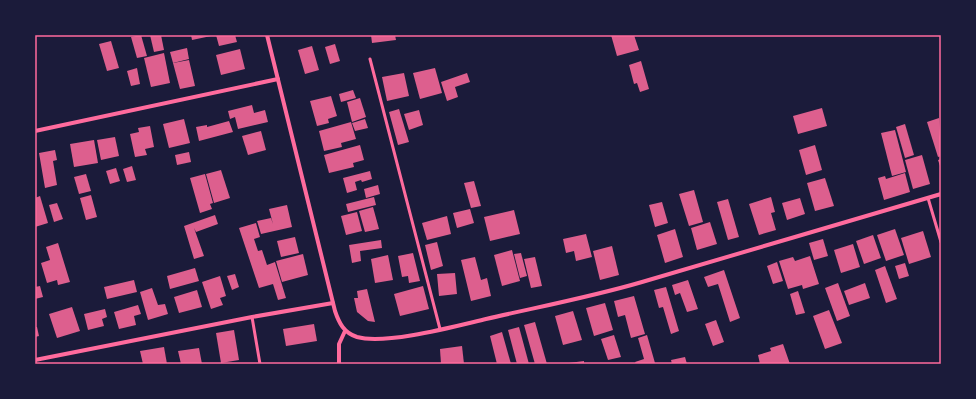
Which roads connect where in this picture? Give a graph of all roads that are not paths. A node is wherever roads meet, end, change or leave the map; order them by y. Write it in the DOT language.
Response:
graph roads {
  1 [pos="267,35"];
  2 [pos="370,59"];
  3 [pos="278,79"];
  4 [pos="35,131"];
  5 [pos="941,194"];
  6 [pos="928,198"];
  7 [pos="941,242"];
  8 [pos="333,303"];
  9 [pos="252,317"];
  10 [pos="440,329"];
  11 [pos="345,330"];
  12 [pos="35,360"];
  13 [pos="260,364"];
  14 [pos="339,364"];
  1 -- 3 [label="street"];
  2 -- 10 [label="lane"];
  3 -- 4 [label="street"];
  3 -- 8 [label="street"];
  5 -- 6 [label="street"];
  6 -- 7 [label="lane"];
  6 -- 10 [label="street"];
  8 -- 9 [label="street"];
  8 -- 11 [label="street"];
  9 -- 12 [label="street"];
  9 -- 13 [label="lane"];
  10 -- 11 [label="street"];
  11 -- 14 [label="street"];
}
